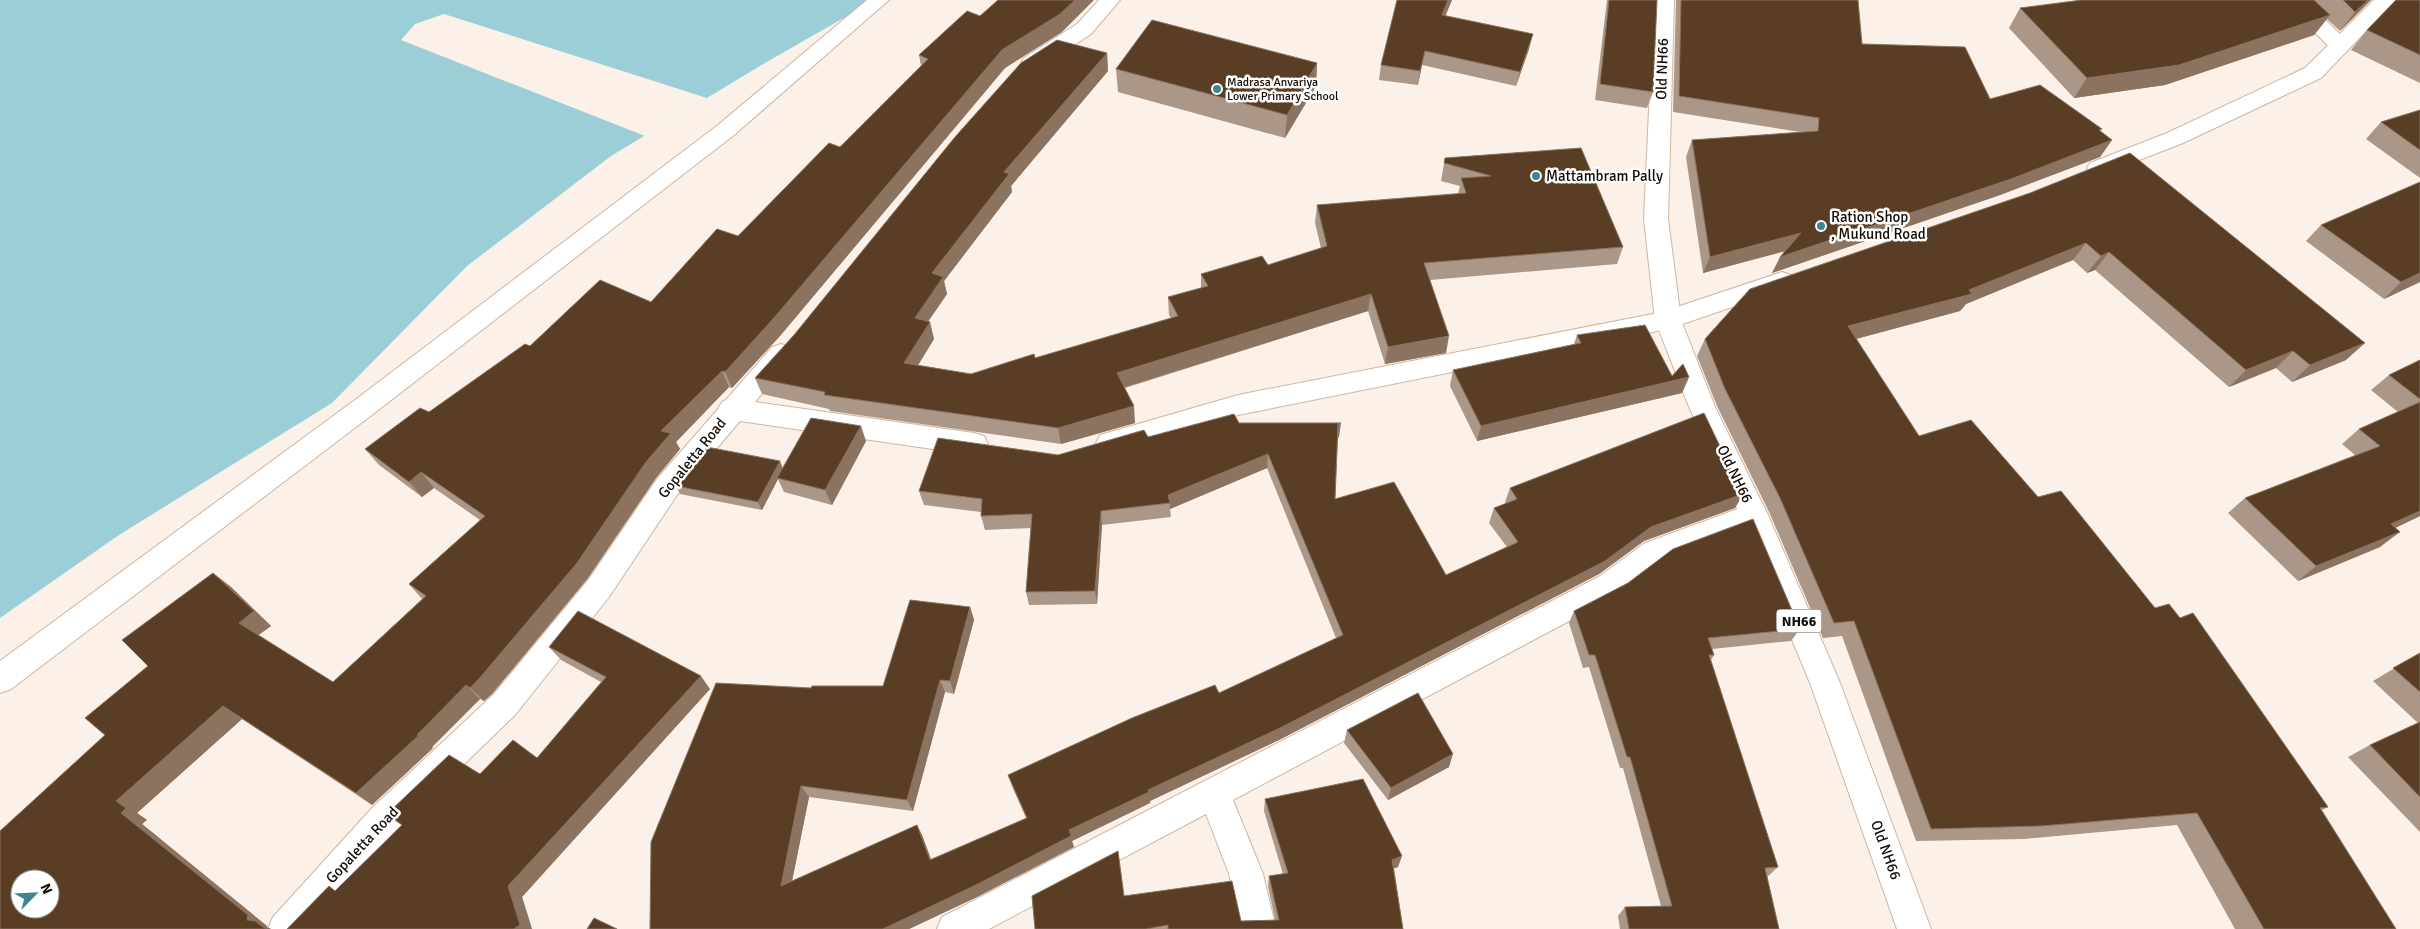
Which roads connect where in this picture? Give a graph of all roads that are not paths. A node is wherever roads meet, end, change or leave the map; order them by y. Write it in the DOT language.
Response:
graph roads {
  1 [pos="879,0"];
  2 [pos="1110,0"];
  3 [pos="1664,0"];
  4 [pos="2293,0"];
  5 [pos="2386,0"];
  6 [pos="2340,46"];
  7 [pos="1014,74"];
  8 [pos="2083,174"];
  9 [pos="1806,273"];
  10 [pos="1668,320"];
  11 [pos="796,336"];
  12 [pos="731,409"];
  13 [pos="1003,448"];
  14 [pos="1089,449"];
  15 [pos="1754,515"];
  16 [pos="0,679"];
  17 [pos="1214,793"];
  18 [pos="285,929"];
  19 [pos="954,929"];
  20 [pos="1259,929"];
  21 [pos="1914,929"];
  1 -- 16 [label="street"];
  2 -- 7 [label="street"];
  3 -- 10 [label="street, Old NH66 / NH66"];
  4 -- 6 [label="street"];
  5 -- 6 [label="street"];
  6 -- 8 [label="street"];
  9 -- 10 [label="street"];
  10 -- 14 [label="street"];
  10 -- 15 [label="street, Old NH66 / NH66"];
  11 -- 12 [label="street, Gopaletta Road"];
  12 -- 13 [label="street"];
  12 -- 18 [label="street, Gopaletta Road"];
  15 -- 17 [label="street"];
  15 -- 21 [label="street, Old NH66 / NH66"];
  17 -- 19 [label="street"];
  17 -- 20 [label="street"];
}
